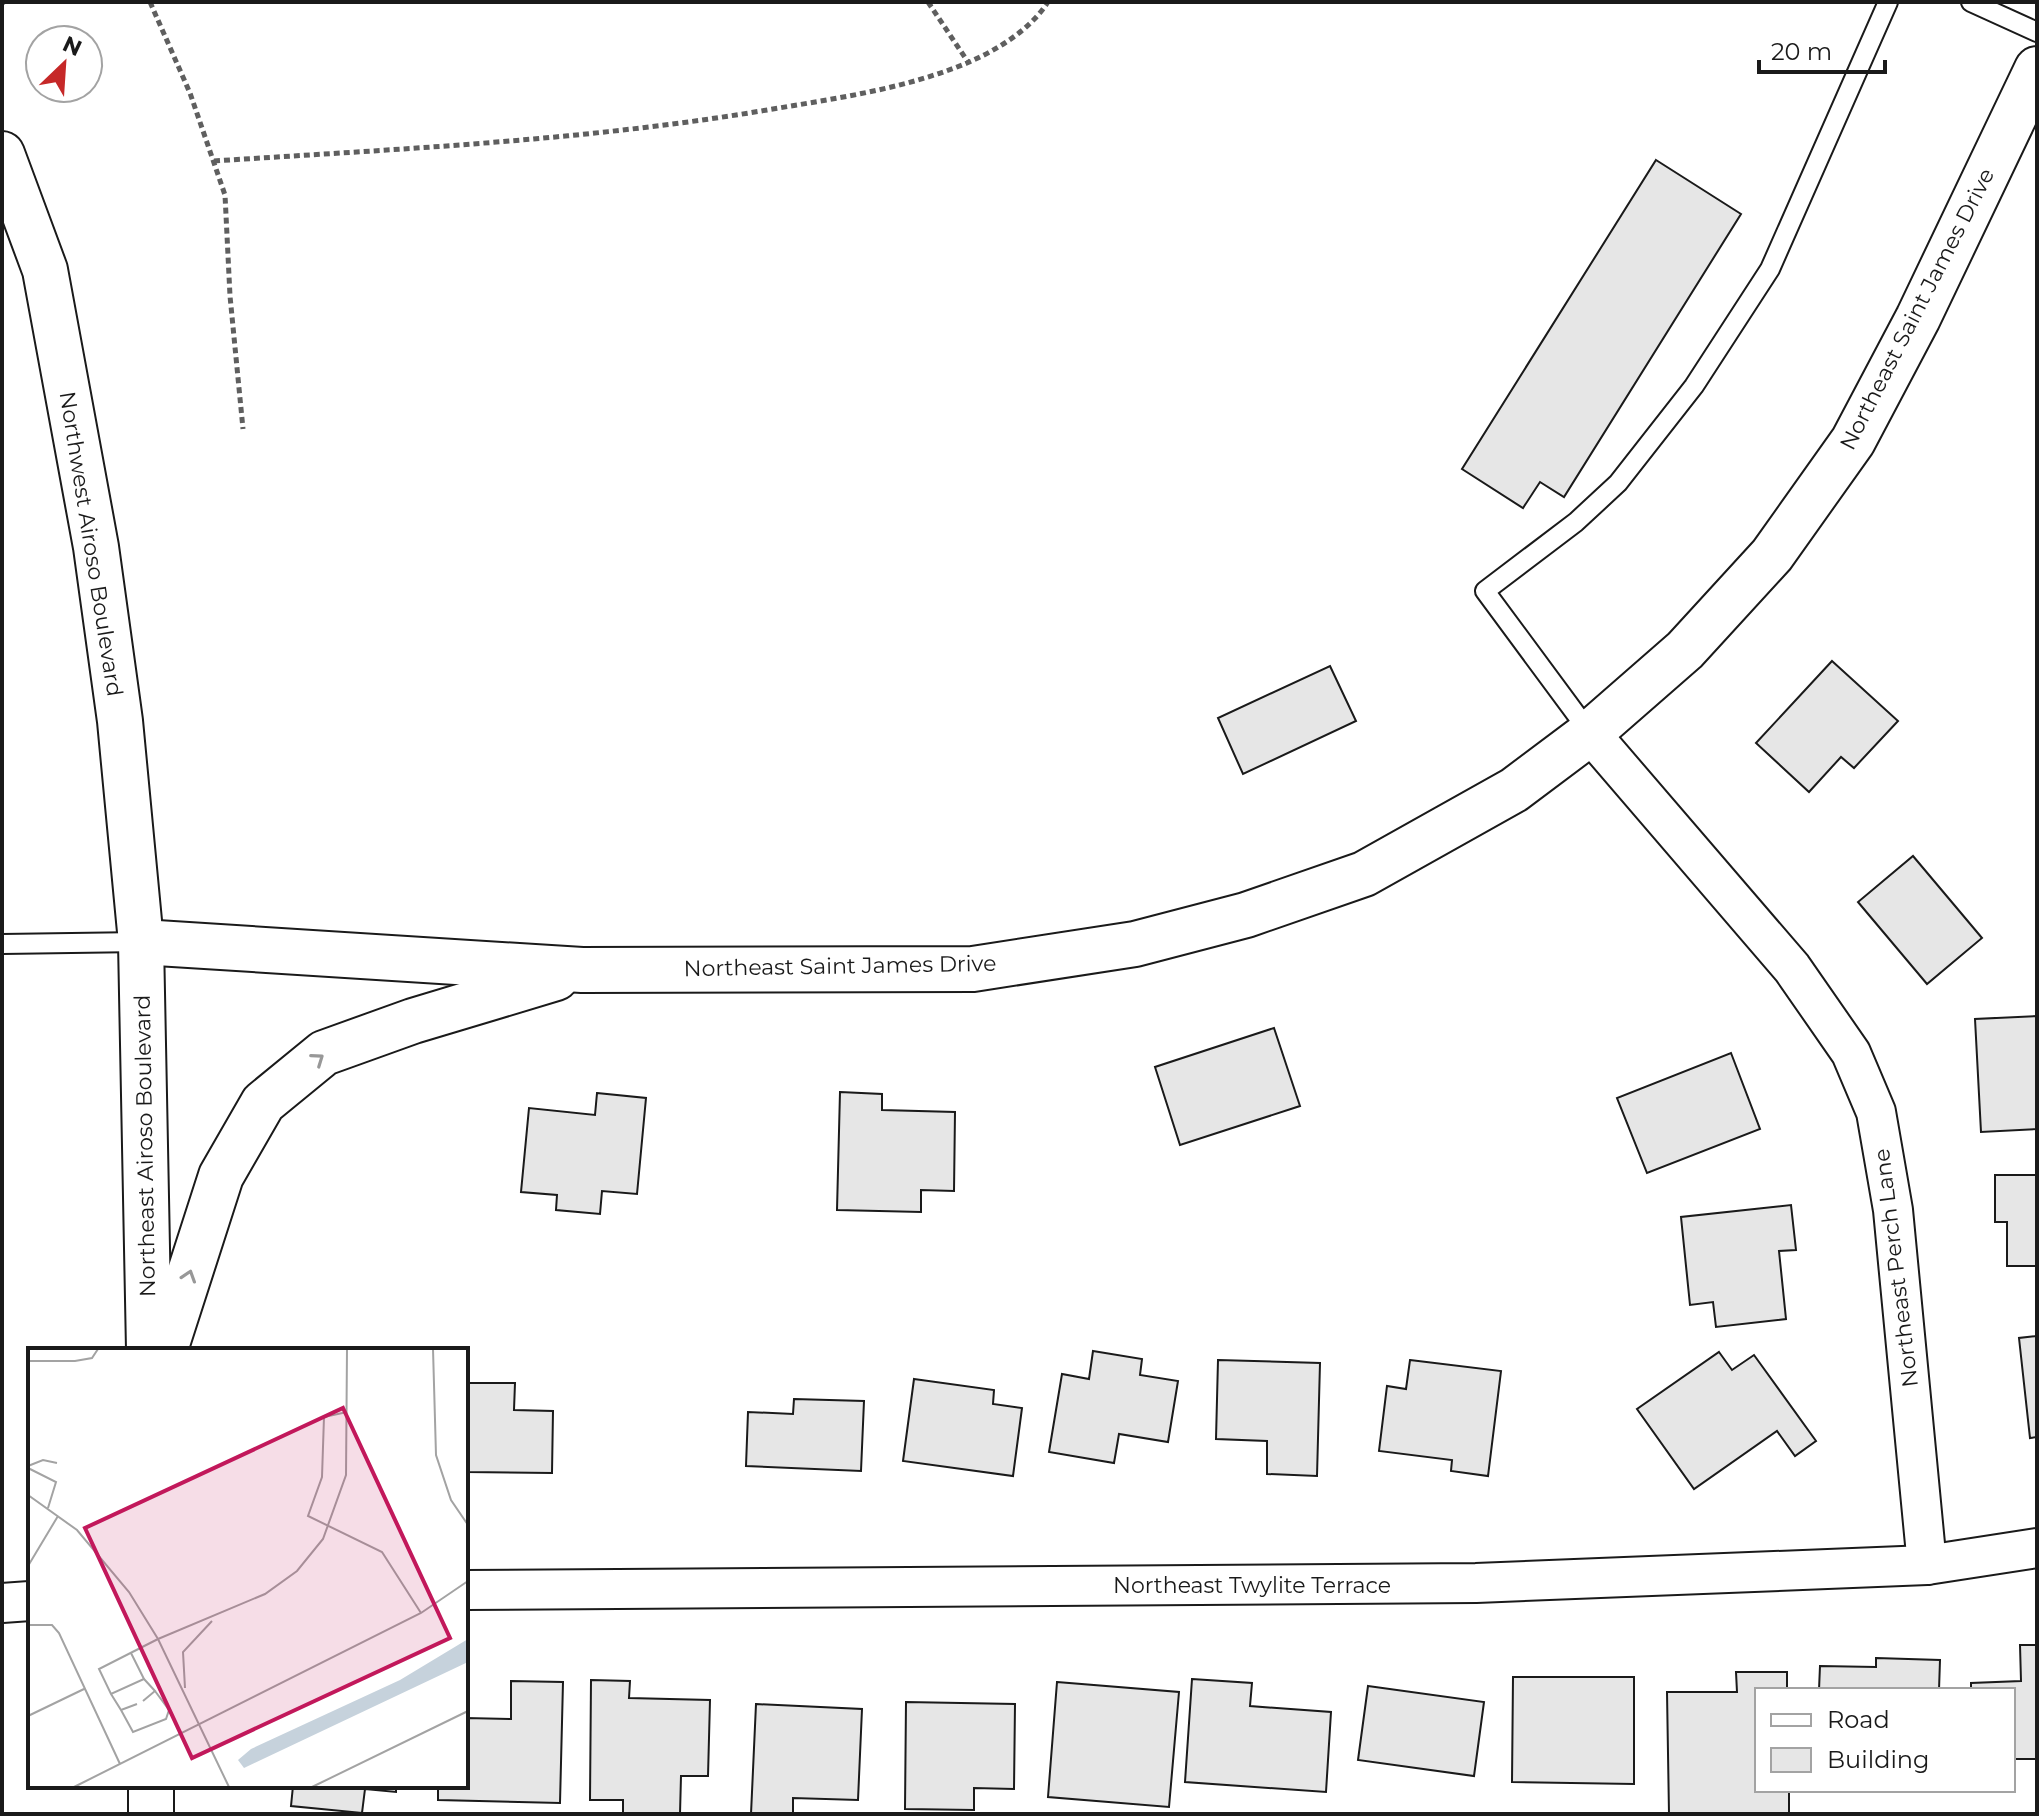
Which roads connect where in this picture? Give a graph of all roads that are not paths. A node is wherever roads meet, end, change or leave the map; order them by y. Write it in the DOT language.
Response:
graph roads {
  1 [pos="1888,2"];
  2 [pos="1971,2"];
  3 [pos="2037,32"];
  4 [pos="2037,69"];
  5 [pos="2,154"];
  6 [pos="1590,733"];
  7 [pos="141,942"];
  8 [pos="2,944"];
  9 [pos="582,970"];
  10 [pos="149,1348"];
  11 [pos="166,1348"];
  12 [pos="2037,1548"];
  13 [pos="1927,1565"];
  14 [pos="468,1590"];
  15 [pos="28,1601"];
  16 [pos="2,1603"];
  17 [pos="151,1788"];
  18 [pos="151,1814"];
  1 -- 6 [label="lane"];
  2 -- 3 [label="lane"];
  4 -- 6 [label="main road, Northeast Saint James Drive"];
  5 -- 7 [label="main road, Northwest Airoso Boulevard"];
  6 -- 9 [label="main road, Northeast Saint James Drive"];
  6 -- 13 [label="street, Northeast Perch Lane"];
  7 -- 8 [label="lane"];
  7 -- 9 [label="main road, Northeast Saint James Drive"];
  7 -- 10 [label="main road, Northeast Airoso Boulevard"];
  11 -- 9 [label="main road, one-way"];
  12 -- 13 [label="street, Northeast Twylite Terrace"];
  13 -- 14 [label="street, Northeast Twylite Terrace"];
  15 -- 16 [label="street"];
  17 -- 18 [label="main road"];
}
